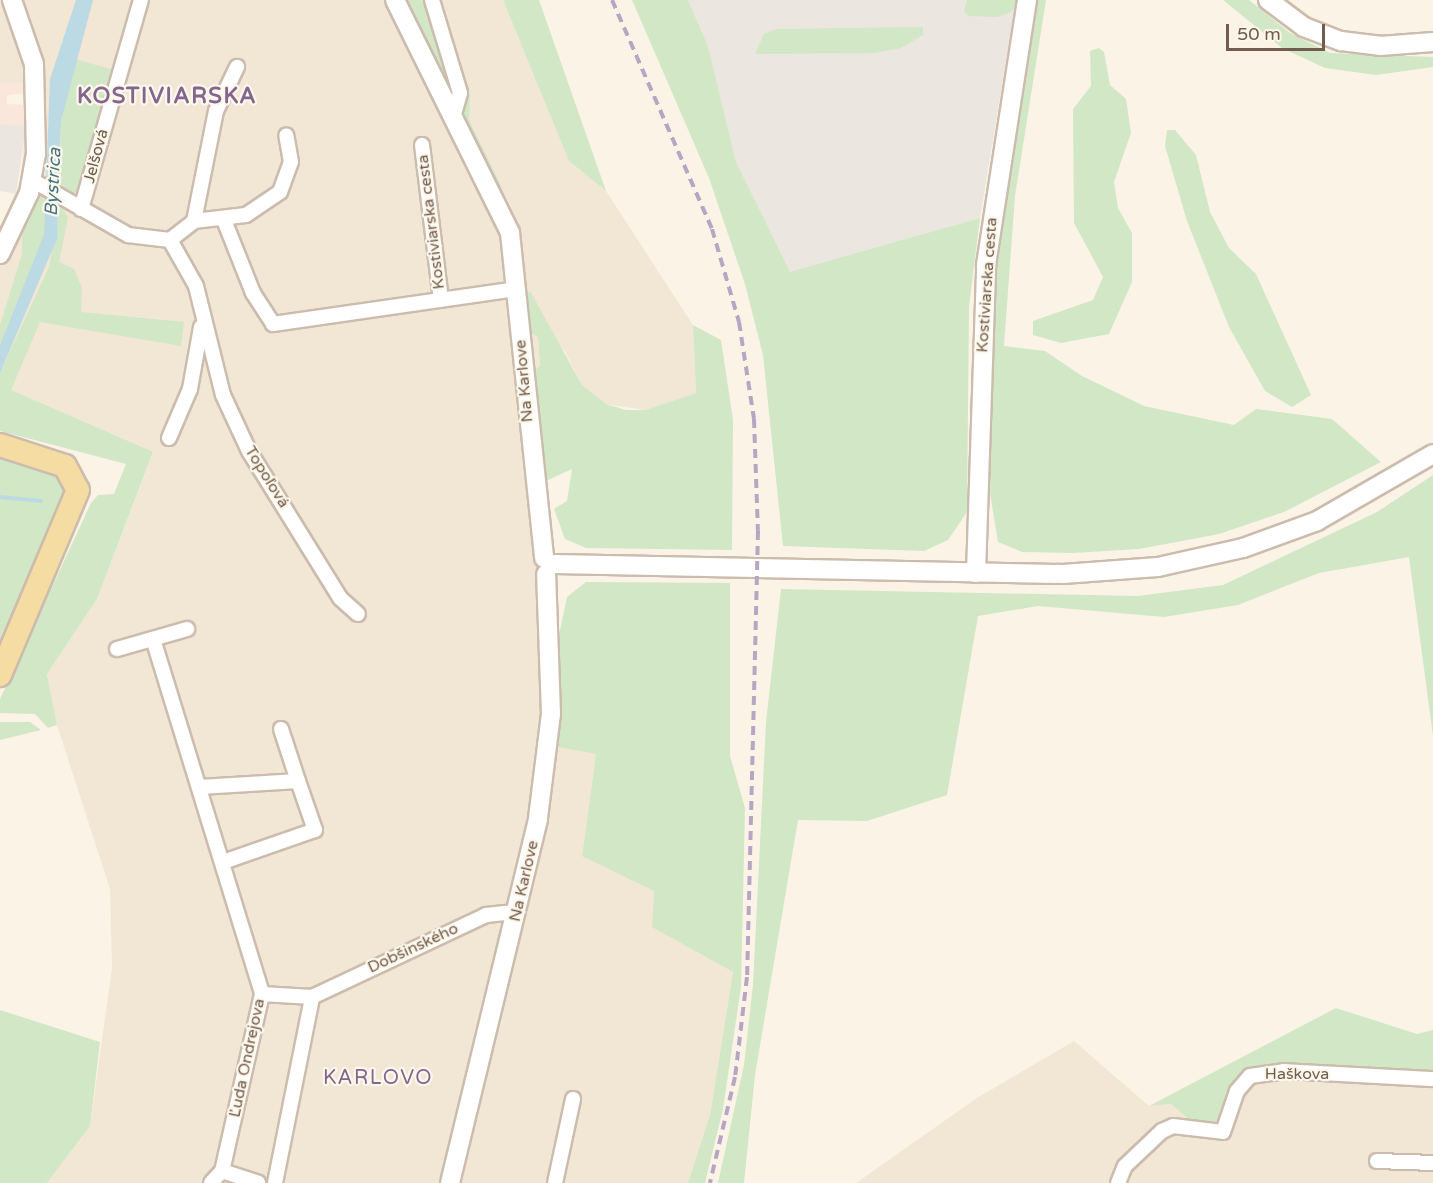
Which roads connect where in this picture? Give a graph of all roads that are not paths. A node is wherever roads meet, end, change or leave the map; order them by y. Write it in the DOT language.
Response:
graph roads {
  1 [pos="12,0"];
  2 [pos="141,0"];
  3 [pos="394,0"];
  4 [pos="432,0"];
  5 [pos="1027,0"];
  6 [pos="1268,0"];
  7 [pos="1433,42"];
  8 [pos="237,67"];
  9 [pos="453,117"];
  10 [pos="286,135"];
  11 [pos="422,145"];
  12 [pos="37,182"];
  13 [pos="81,209"];
  14 [pos="224,220"];
  15 [pos="194,221"];
  16 [pos="170,240"];
  17 [pos="0,254"];
  18 [pos="515,290"];
  19 [pos="435,301"];
  20 [pos="202,325"];
  21 [pos="169,438"];
  22 [pos="7,447"];
  23 [pos="1433,454"];
  24 [pos="548,565"];
  25 [pos="976,573"];
  26 [pos="358,614"];
  27 [pos="187,629"];
  28 [pos="153,639"];
  29 [pos="117,649"];
  30 [pos="0,675"];
  31 [pos="281,729"];
  32 [pos="298,781"];
  33 [pos="200,787"];
  34 [pos="223,862"];
  35 [pos="517,912"];
  36 [pos="262,994"];
  37 [pos="312,997"];
  38 [pos="1433,1079"];
  39 [pos="573,1099"];
  40 [pos="1377,1161"];
  41 [pos="1433,1163"];
  42 [pos="222,1171"];
  43 [pos="211,1183"];
  44 [pos="258,1183"];
  45 [pos="275,1183"];
  46 [pos="450,1183"];
  47 [pos="555,1183"];
  48 [pos="1118,1183"];
  1 -- 12 [label="street"];
  2 -- 13 [label="street, Jelšová"];
  3 -- 9 [label="street"];
  4 -- 9 [label="street"];
  5 -- 25 [label="street, Kostiviarska cesta"];
  6 -- 7 [label="street"];
  8 -- 15 [label="street"];
  9 -- 18 [label="street"];
  10 -- 14 [label="street"];
  11 -- 19 [label="street, Kostiviarska cesta"];
  12 -- 13 [label="street"];
  12 -- 17 [label="street"];
  13 -- 16 [label="street"];
  14 -- 15 [label="street"];
  14 -- 19 [label="street"];
  15 -- 16 [label="street"];
  16 -- 20 [label="street, Topoľová"];
  18 -- 19 [label="street"];
  18 -- 24 [label="street, Na Karlove"];
  20 -- 21 [label="street, Topoľová"];
  20 -- 26 [label="street, Topoľová"];
  22 -- 30 [label="main road"];
  23 -- 25 [label="street"];
  24 -- 25 [label="street"];
  24 -- 35 [label="street, Na Karlove"];
  27 -- 28 [label="street"];
  28 -- 29 [label="street"];
  28 -- 33 [label="street, Ľuda Ondrejova"];
  31 -- 32 [label="street"];
  32 -- 33 [label="street"];
  32 -- 34 [label="street"];
  33 -- 34 [label="street, Ľuda Ondrejova"];
  34 -- 36 [label="street, Ľuda Ondrejova"];
  35 -- 37 [label="street, Dobšinského"];
  35 -- 46 [label="street, Na Karlove"];
  36 -- 37 [label="street, Dobšinského"];
  36 -- 42 [label="street, Ľuda Ondrejova"];
  37 -- 45 [label="street"];
  38 -- 48 [label="street, Haškova"];
  39 -- 47 [label="street"];
  40 -- 41 [label="street"];
  42 -- 43 [label="street, Ľuda Ondrejova"];
  42 -- 44 [label="street"];
}
